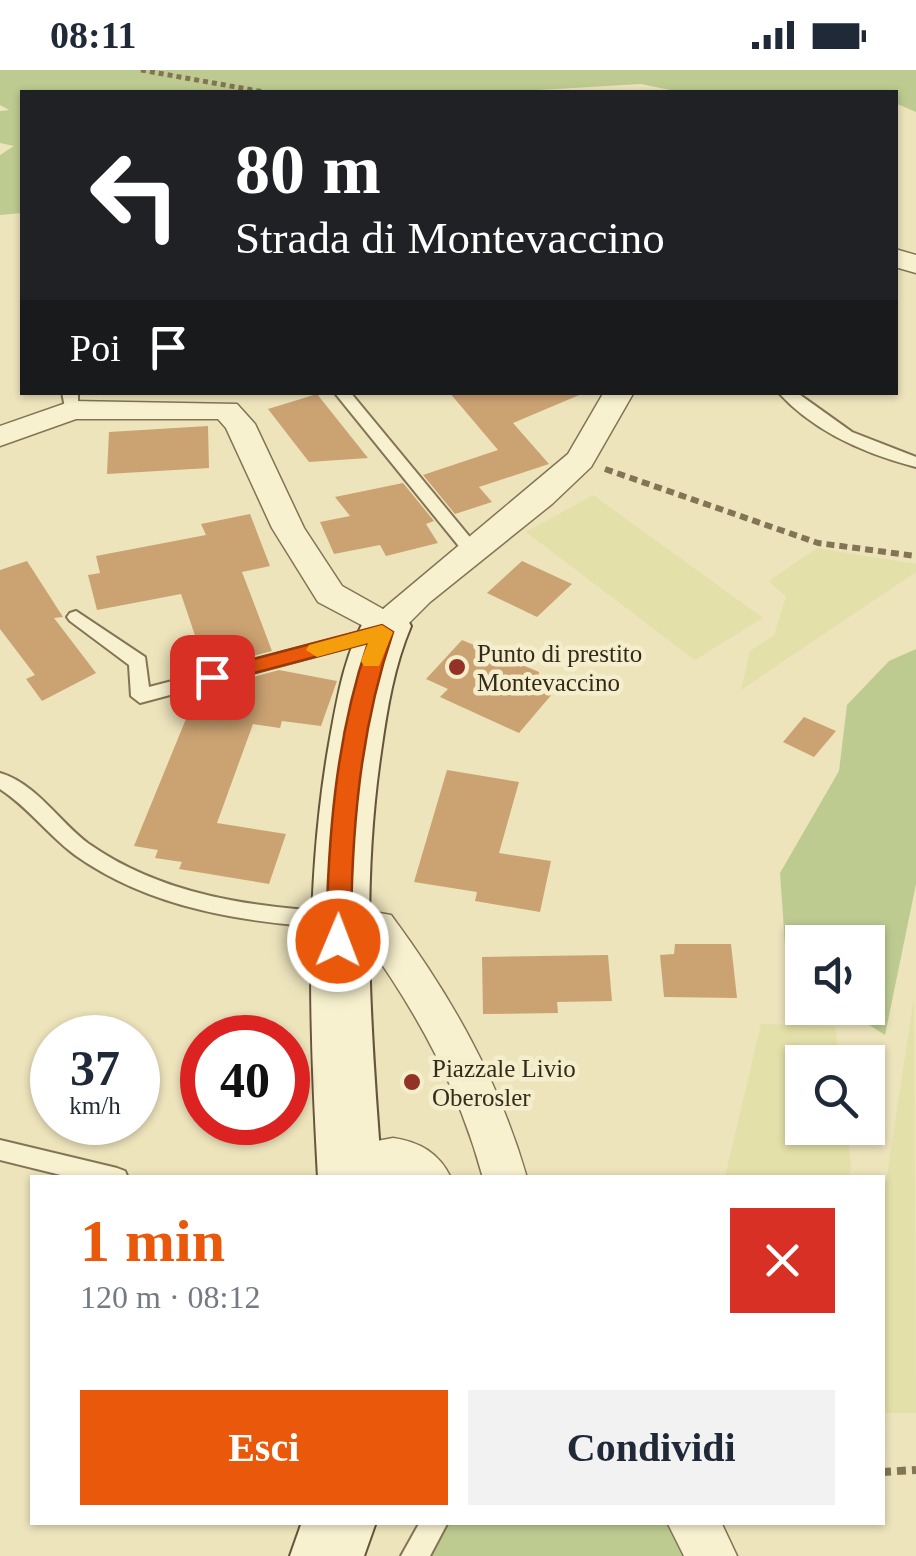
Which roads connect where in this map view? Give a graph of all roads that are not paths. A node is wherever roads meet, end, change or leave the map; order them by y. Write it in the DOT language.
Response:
graph roads {
  1 [pos="344,395"];
  2 [pos="617,395"];
  3 [pos="789,395"];
  4 [pos="71,401"];
  5 [pos="0,437"];
  6 [pos="916,462"];
  7 [pos="472,551"];
  8 [pos="76,618"];
  9 [pos="384,629"];
  10 [pos="0,780"];
  11 [pos="339,920"];
  12 [pos="0,1150"];
  13 [pos="350,1170"];
  14 [pos="104,1175"];
  15 [pos="427,1175"];
  16 [pos="504,1175"];
  17 [pos="338,1525"];
  18 [pos="433,1525"];
  19 [pos="694,1525"];
  20 [pos="327,1556"];
  21 [pos="415,1556"];
  22 [pos="712,1556"];
  1 -- 7 [label="lane"];
  2 -- 7 [label="street"];
  3 -- 6 [label="lane"];
  4 -- 5 [label="street"];
  4 -- 9 [label="street"];
  7 -- 9 [label="street"];
  8 -- 9 [label="lane"];
  9 -- 11 [label="street"];
  10 -- 11 [label="lane"];
  11 -- 13 [label="street"];
  11 -- 16 [label="street"];
  12 -- 14 [label="lane"];
  13 -- 15 [label="street"];
  17 -- 20 [label="street"];
  18 -- 21 [label="lane"];
  19 -- 22 [label="street"];
}
